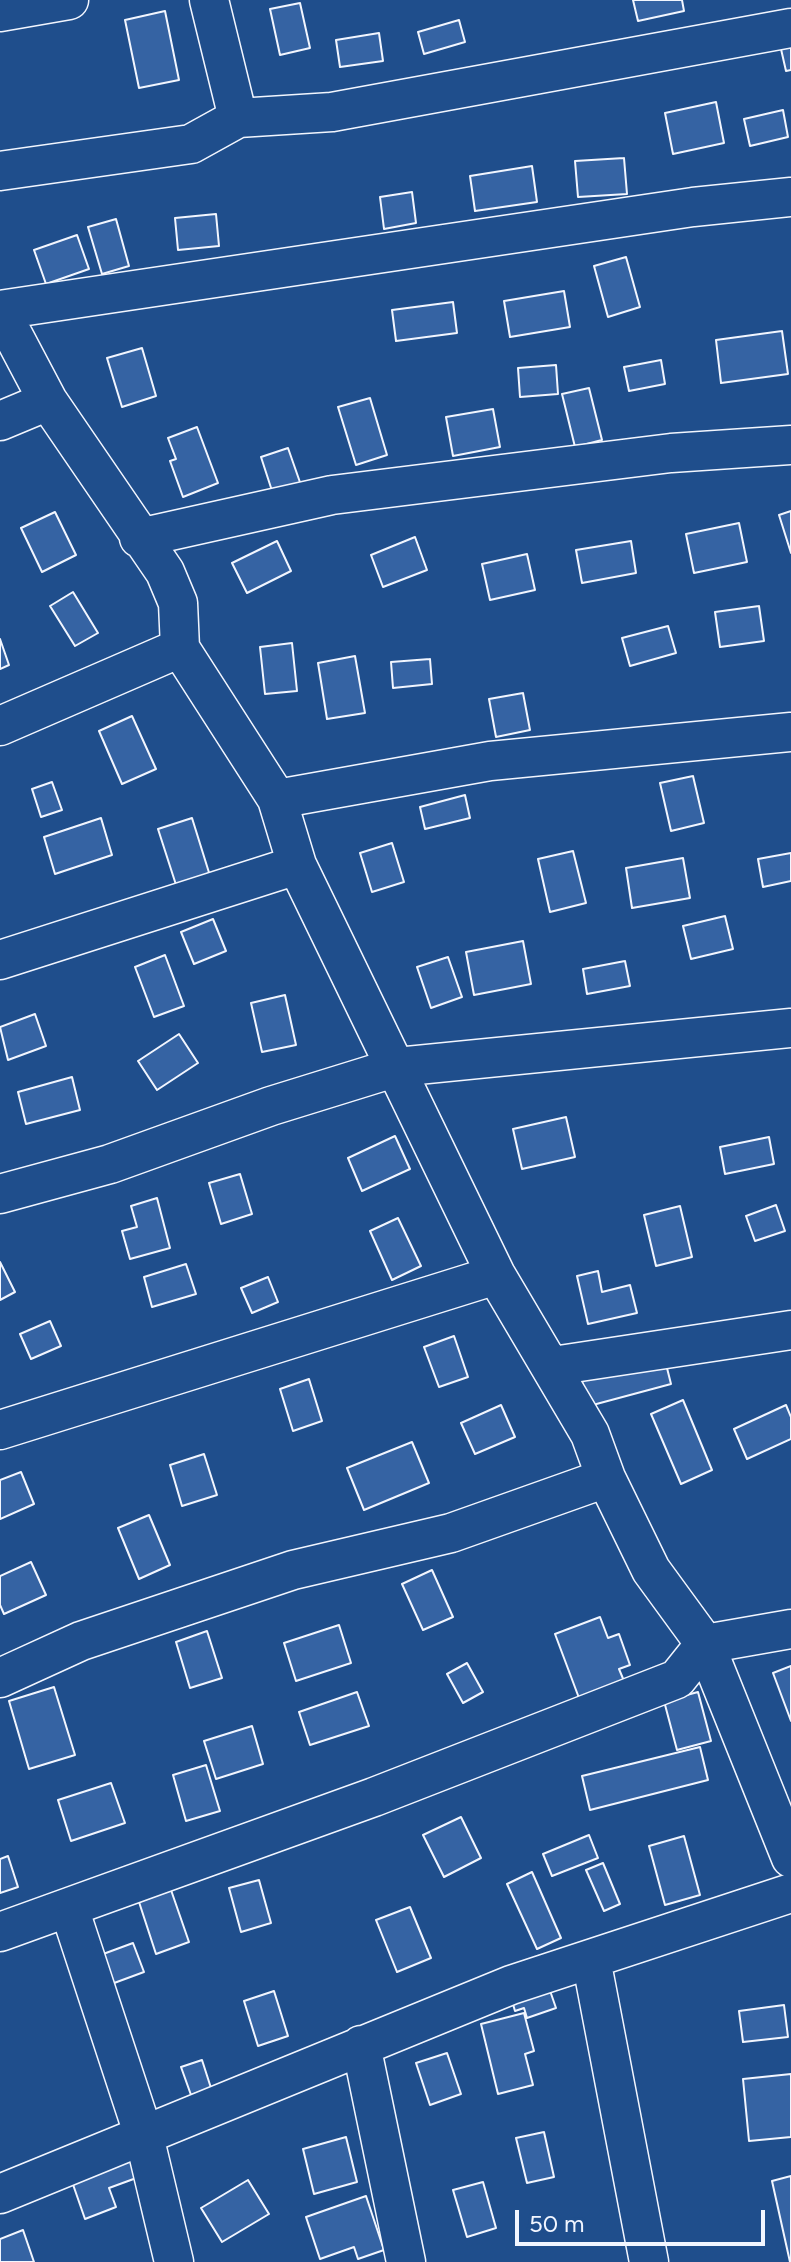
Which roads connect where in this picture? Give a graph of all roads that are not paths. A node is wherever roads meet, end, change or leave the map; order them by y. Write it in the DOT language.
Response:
graph roads {
  1 [pos="69,0"];
  2 [pos="209,0"];
  3 [pos="0,12"];
  4 [pos="791,28"];
  5 [pos="238,118"];
  6 [pos="0,171"];
  7 [pos="791,197"];
  8 [pos="0,310"];
  9 [pos="48,401"];
  10 [pos="0,421"];
  11 [pos="791,445"];
  12 [pos="139,538"];
  13 [pos="180,648"];
  14 [pos="0,726"];
  15 [pos="791,732"];
  16 [pos="277,799"];
  17 [pos="297,865"];
  18 [pos="0,960"];
  19 [pos="791,1028"];
  20 [pos="397,1067"];
  21 [pos="0,1194"];
  22 [pos="496,1275"];
  23 [pos="791,1330"];
  24 [pos="553,1366"];
  25 [pos="0,1430"];
  26 [pos="606,1478"];
  27 [pos="791,1629"];
  28 [pos="705,1644"];
  29 [pos="0,1678"];
  30 [pos="791,1858"];
  31 [pos="791,1893"];
  32 [pos="69,1908"];
  33 [pos="0,1932"];
  34 [pos="591,1959"];
  35 [pos="361,2045"];
  36 [pos="144,2136"];
  37 [pos="0,2194"];
  38 [pos="174,2262"];
  39 [pos="406,2262"];
  40 [pos="649,2262"];
  1 -- 3 [label="street"];
  2 -- 5 [label="street"];
  4 -- 5 [label="street"];
  5 -- 6 [label="street"];
  7 -- 8 [label="street"];
  8 -- 9 [label="street"];
  9 -- 10 [label="street"];
  9 -- 12 [label="street"];
  11 -- 12 [label="street"];
  12 -- 13 [label="street"];
  13 -- 14 [label="street"];
  13 -- 16 [label="street"];
  15 -- 16 [label="street"];
  16 -- 17 [label="street"];
  17 -- 18 [label="street"];
  17 -- 20 [label="street"];
  19 -- 20 [label="street"];
  20 -- 21 [label="street"];
  20 -- 22 [label="street"];
  22 -- 24 [label="street"];
  22 -- 25 [label="street"];
  23 -- 24 [label="street"];
  24 -- 26 [label="street"];
  26 -- 28 [label="street"];
  26 -- 29 [label="street"];
  27 -- 28 [label="street"];
  28 -- 30 [label="street"];
  28 -- 32 [label="street"];
  31 -- 34 [label="street"];
  32 -- 33 [label="street"];
  32 -- 36 [label="street"];
  34 -- 35 [label="street"];
  34 -- 40 [label="street"];
  35 -- 36 [label="street"];
  35 -- 39 [label="street"];
  36 -- 37 [label="street"];
  36 -- 38 [label="street"];
}
